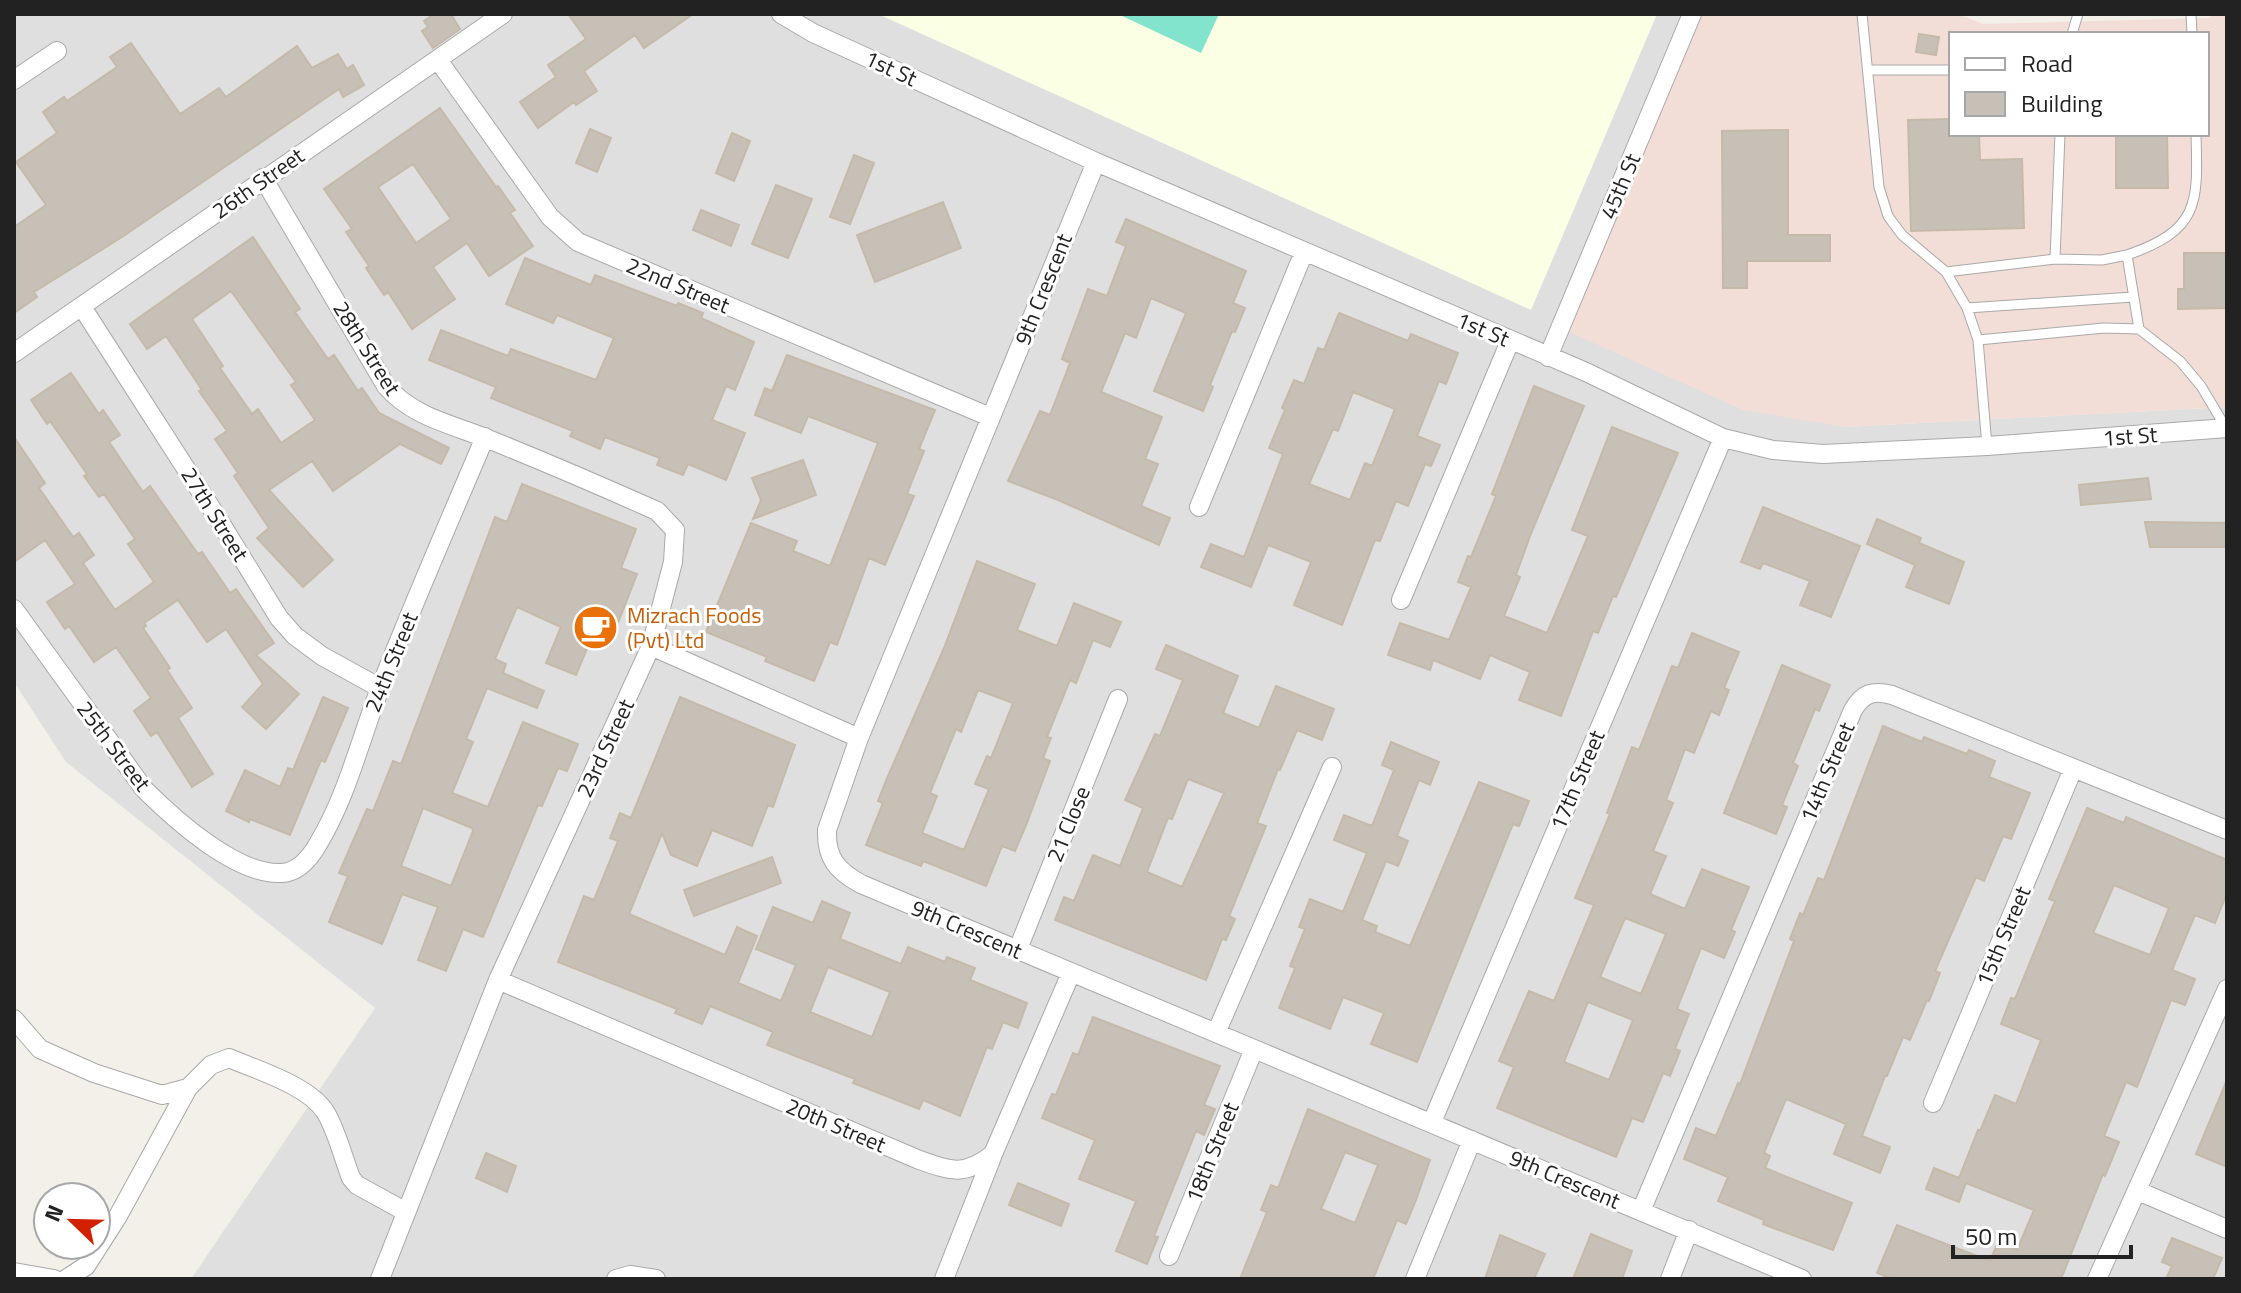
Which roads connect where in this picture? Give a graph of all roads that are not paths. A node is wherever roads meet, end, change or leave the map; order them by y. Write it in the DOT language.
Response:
graph roads {
  1 [pos="781,14"];
  2 [pos="1692,14"];
  3 [pos="1862,14"];
  4 [pos="499,15"];
  5 [pos="57,51"];
  6 [pos="438,60"];
  7 [pos="1868,70"];
  8 [pos="1949,70"];
  9 [pos="14,80"];
  10 [pos="2060,136"];
  11 [pos="2196,136"];
  12 [pos="1096,162"];
  13 [pos="263,178"];
  14 [pos="1304,252"];
  15 [pos="2127,255"];
  16 [pos="2055,259"];
  17 [pos="1946,272"];
  18 [pos="2133,297"];
  19 [pos="82,307"];
  20 [pos="1967,308"];
  21 [pos="2139,329"];
  22 [pos="1978,340"];
  23 [pos="1510,341"];
  24 [pos="14,353"];
  25 [pos="1548,357"];
  26 [pos="990,417"];
  27 [pos="2226,428"];
  28 [pos="485,437"];
  29 [pos="1723,438"];
  30 [pos="1987,446"];
  31 [pos="1199,507"];
  32 [pos="657,511"];
  33 [pos="1401,600"];
  34 [pos="14,609"];
  35 [pos="651,646"];
  36 [pos="380,688"];
  37 [pos="1118,699"];
  38 [pos="859,738"];
  39 [pos="1332,767"];
  40 [pos="2073,769"];
  41 [pos="2227,830"];
  42 [pos="283,873"];
  43 [pos="1018,949"];
  44 [pos="1071,973"];
  45 [pos="498,980"];
  46 [pos="2227,989"];
  47 [pos="14,1019"];
  48 [pos="1216,1033"];
  49 [pos="1254,1049"];
  50 [pos="188,1088"];
  51 [pos="1933,1103"];
  52 [pos="1432,1122"];
  53 [pos="1472,1140"];
  54 [pos="993,1154"];
  55 [pos="2138,1191"];
  56 [pos="1641,1211"];
  57 [pos="406,1212"];
  58 [pos="2227,1229"];
  59 [pos="1689,1230"];
  60 [pos="1169,1256"];
  61 [pos="14,1272"];
  62 [pos="54,1279"];
  63 [pos="66,1279"];
  64 [pos="380,1279"];
  65 [pos="616,1279"];
  66 [pos="656,1279"];
  67 [pos="944,1279"];
  68 [pos="1415,1279"];
  69 [pos="1670,1279"];
  70 [pos="1802,1279"];
  71 [pos="2097,1279"];
  1 -- 12 [label="street, 1st St"];
  2 -- 25 [label="street, 45th St"];
  3 -- 7 [label="lane"];
  4 -- 6 [label="street, 26th Street"];
  5 -- 9 [label="street"];
  6 -- 13 [label="street, 26th Street"];
  6 -- 26 [label="street, 22nd Street"];
  7 -- 8 [label="lane"];
  7 -- 17 [label="lane"];
  10 -- 16 [label="lane"];
  11 -- 15 [label="lane"];
  12 -- 14 [label="street, 1st St"];
  12 -- 26 [label="street, 9th Crescent"];
  13 -- 19 [label="street, 26th Street"];
  13 -- 28 [label="street, 28th Street"];
  14 -- 23 [label="street, 1st St"];
  14 -- 31 [label="street"];
  15 -- 16 [label="lane"];
  15 -- 18 [label="lane"];
  16 -- 17 [label="lane"];
  17 -- 20 [label="lane"];
  18 -- 20 [label="lane"];
  18 -- 21 [label="lane"];
  19 -- 24 [label="street, 26th Street"];
  19 -- 36 [label="street, 27th Street"];
  20 -- 22 [label="lane"];
  21 -- 22 [label="lane"];
  21 -- 27 [label="lane"];
  22 -- 30 [label="lane"];
  23 -- 25 [label="street, 1st St"];
  23 -- 33 [label="street"];
  25 -- 29 [label="street, 1st St"];
  26 -- 38 [label="street, 9th Crescent"];
  27 -- 30 [label="street, 1st St"];
  28 -- 32 [label="street, 28th Street"];
  28 -- 36 [label="street, 24th Street"];
  29 -- 30 [label="street, 1st St"];
  29 -- 52 [label="street, 17th Street"];
  32 -- 35 [label="street, 23rd Street"];
  34 -- 42 [label="street, 25th Street"];
  35 -- 38 [label="street"];
  35 -- 45 [label="street, 23rd Street"];
  36 -- 42 [label="street, 24th Street"];
  37 -- 43 [label="street, 21 Close"];
  38 -- 43 [label="street, 9th Crescent"];
  39 -- 48 [label="street"];
  40 -- 41 [label="street, 14th Street"];
  40 -- 51 [label="street, 15th Street"];
  40 -- 56 [label="street, 14th Street"];
  43 -- 44 [label="street, 9th Crescent"];
  44 -- 48 [label="street, 9th Crescent"];
  44 -- 54 [label="street"];
  45 -- 54 [label="street, 20th Street"];
  45 -- 57 [label="street, 23rd Street"];
  46 -- 55 [label="street"];
  47 -- 50 [label="street"];
  48 -- 49 [label="street, 9th Crescent"];
  49 -- 52 [label="street, 9th Crescent"];
  49 -- 60 [label="street, 18th Street"];
  50 -- 57 [label="street"];
  50 -- 63 [label="street"];
  52 -- 53 [label="street, 9th Crescent"];
  53 -- 56 [label="street, 9th Crescent"];
  53 -- 68 [label="street"];
  54 -- 67 [label="street"];
  55 -- 58 [label="street"];
  55 -- 71 [label="street"];
  56 -- 59 [label="street, 9th Crescent"];
  57 -- 64 [label="street, 23rd Street"];
  59 -- 69 [label="street"];
  59 -- 70 [label="street, 9th Crescent"];
  61 -- 62 [label="street"];
  65 -- 66 [label="street"];
}
